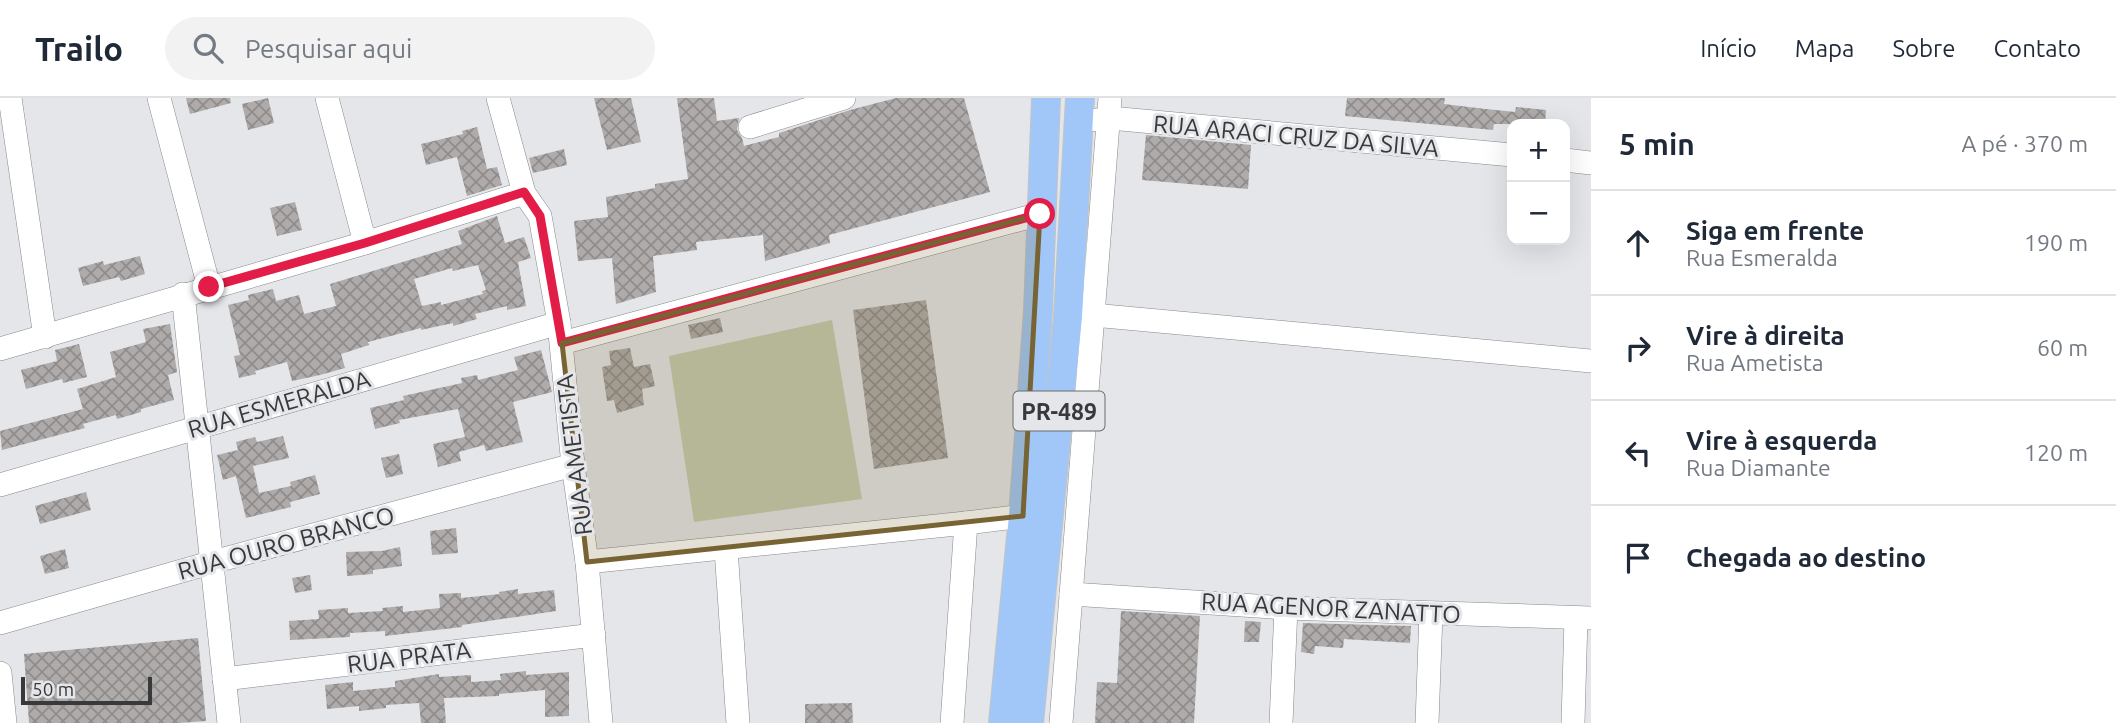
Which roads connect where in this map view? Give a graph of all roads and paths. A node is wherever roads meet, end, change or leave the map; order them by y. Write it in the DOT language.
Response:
graph roads {
  1 [pos="10,98"];
  2 [pos="159,98"];
  3 [pos="327,98"];
  4 [pos="498,98"];
  5 [pos="844,98"];
  6 [pos="1048,98"];
  7 [pos="1110,108"];
  8 [pos="1080,110"];
  9 [pos="750,128"];
  10 [pos="1507,155"];
  11 [pos="1570,161"];
  12 [pos="1591,163"];
  13 [pos="524,192"];
  14 [pos="1040,214"];
  15 [pos="365,243"];
  16 [pos="209,287"];
  17 [pos="183,294"];
  18 [pos="1093,315"];
  19 [pos="560,333"];
  20 [pos="46,337"];
  21 [pos="0,349"];
  22 [pos="1591,360"];
  23 [pos="199,428"];
  24 [pos="573,465"];
  25 [pos="0,485"];
  26 [pos="1023,516"];
  27 [pos="966,523"];
  28 [pos="726,549"];
  29 [pos="213,562"];
  30 [pos="587,562"];
  31 [pos="1071,594"];
  32 [pos="1286,608"];
  33 [pos="1431,613"];
  34 [pos="1584,618"];
  35 [pos="0,623"];
  36 [pos="594,635"];
  37 [pos="0,673"];
  38 [pos="225,679"];
  39 [pos="5,723"];
  40 [pos="229,723"];
  41 [pos="601,723"];
  42 [pos="737,723"];
  43 [pos="952,723"];
  44 [pos="1003,723"];
  45 [pos="1029,723"];
  46 [pos="1061,723"];
  47 [pos="1281,723"];
  48 [pos="1427,723"];
  49 [pos="1573,723"];
  1 -- 20 [label="street"];
  2 -- 16 [label="street"];
  3 -- 15 [label="street"];
  4 -- 13 [label="street, RUA AMETISTA"];
  5 -- 9 [label="street"];
  6 -- 8 [label="main road"];
  6 -- 14 [label="main road, PR-489 / PR-489"];
  7 -- 8 [label="street, RUA ARACI CRUZ DA SILVA"];
  7 -- 10 [label="street, RUA ARACI CRUZ DA SILVA"];
  7 -- 18 [label="street"];
  8 -- 45 [label="main road, PR-489 / PR-489"];
  11 -- 12 [label="street"];
  13 -- 15 [label="street"];
  13 -- 19 [label="street, RUA AMETISTA"];
  14 -- 19 [label="street, RUA ESMERALDA"];
  14 -- 26 [label="main road, PR-489 / PR-489"];
  15 -- 16 [label="street"];
  16 -- 17 [label="street"];
  17 -- 20 [label="street"];
  17 -- 23 [label="street"];
  18 -- 22 [label="street"];
  18 -- 31 [label="street"];
  19 -- 23 [label="street, RUA ESMERALDA"];
  19 -- 24 [label="street, RUA AMETISTA"];
  20 -- 21 [label="street"];
  23 -- 25 [label="street, RUA ESMERALDA"];
  23 -- 29 [label="street"];
  24 -- 29 [label="street, RUA OURO BRANCO"];
  24 -- 30 [label="street, RUA AMETISTA"];
  26 -- 27 [label="street"];
  26 -- 44 [label="main road, PR-489 / PR-489"];
  27 -- 28 [label="street"];
  27 -- 43 [label="street"];
  28 -- 30 [label="street"];
  28 -- 42 [label="street"];
  29 -- 35 [label="street, RUA OURO BRANCO"];
  29 -- 38 [label="street"];
  30 -- 36 [label="street, RUA AMETISTA"];
  31 -- 32 [label="street, RUA AGENOR ZANATTO"];
  31 -- 46 [label="street"];
  32 -- 33 [label="street, RUA AGENOR ZANATTO"];
  32 -- 47 [label="street"];
  33 -- 34 [label="street, RUA AGENOR ZANATTO"];
  33 -- 48 [label="street"];
  34 -- 49 [label="street"];
  36 -- 38 [label="street, RUA PRATA"];
  36 -- 41 [label="street, RUA AMETISTA"];
  37 -- 39 [label="street"];
  38 -- 40 [label="street"];
}
